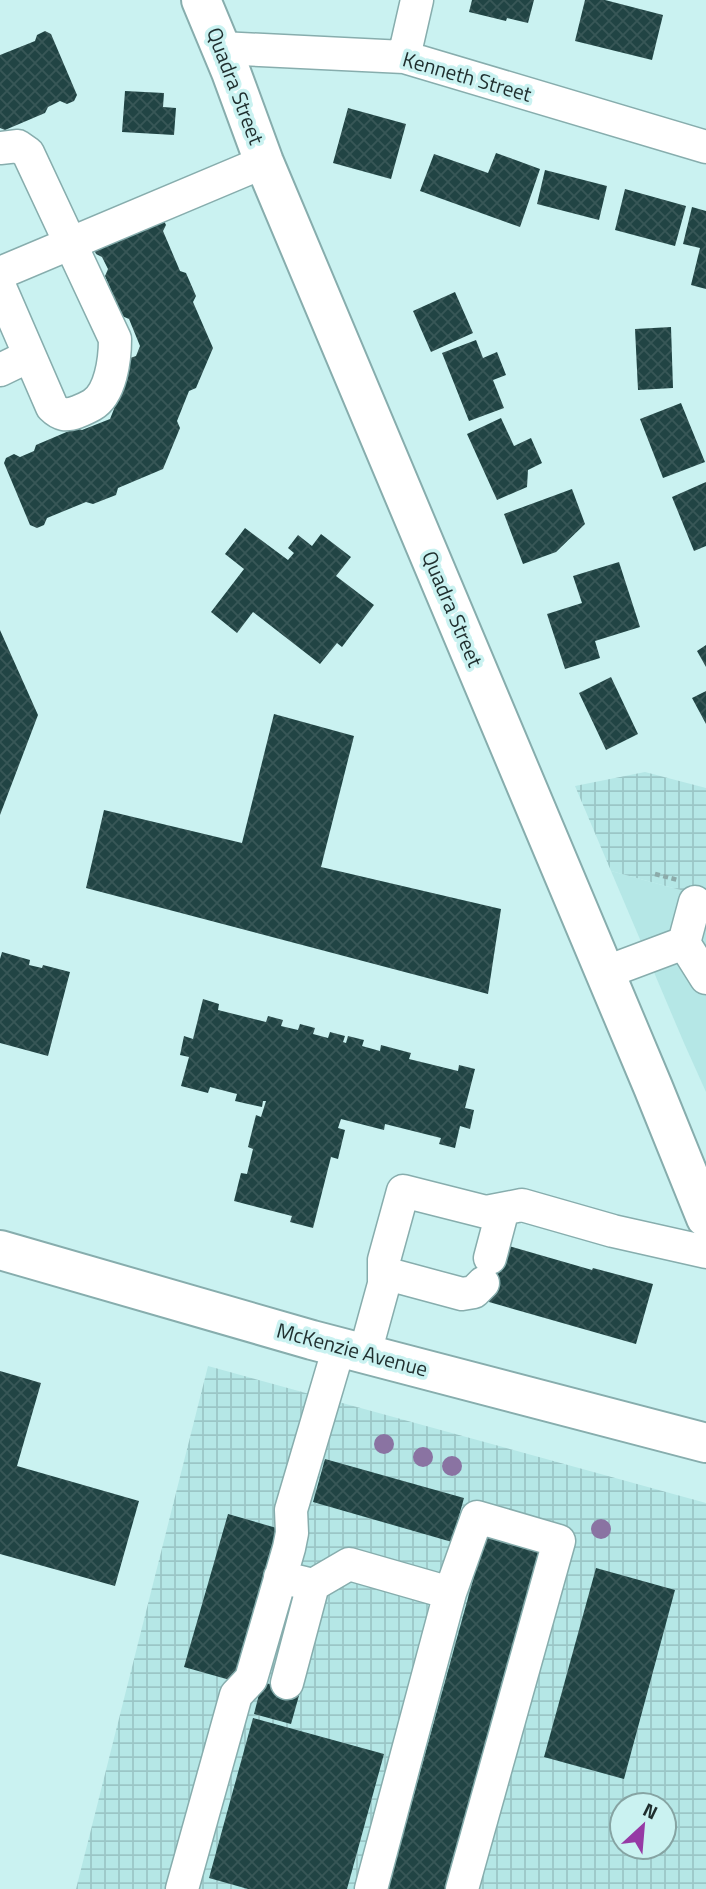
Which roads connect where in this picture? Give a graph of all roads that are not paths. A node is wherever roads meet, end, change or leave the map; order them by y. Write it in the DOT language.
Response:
graph roads {
  1 [pos="201,0"];
  2 [pos="417,0"];
  3 [pos="221,48"];
  4 [pos="404,57"];
  5 [pos="706,147"];
  6 [pos="0,148"];
  7 [pos="264,162"];
  8 [pos="70,243"];
  9 [pos="0,273"];
  10 [pos="0,287"];
  11 [pos="29,356"];
  12 [pos="0,369"];
  13 [pos="695,902"];
  14 [pos="684,943"];
  15 [pos="604,973"];
  16 [pos="706,978"];
  17 [pos="503,1209"];
  18 [pos="706,1218"];
  19 [pos="0,1250"];
  20 [pos="706,1252"];
  21 [pos="384,1273"];
  22 [pos="352,1350"];
  23 [pos="706,1443"];
  24 [pos="280,1577"];
  25 [pos="313,1585"];
  26 [pos="450,1593"];
  27 [pos="287,1683"];
  28 [pos="182,1889"];
  29 [pos="371,1889"];
  30 [pos="461,1889"];
  1 -- 3 [label="main road, Quadra Street"];
  2 -- 4 [label="street"];
  3 -- 4 [label="street, Kenneth Street"];
  3 -- 7 [label="main road, Quadra Street"];
  4 -- 5 [label="street, Kenneth Street"];
  6 -- 8 [label="street"];
  7 -- 8 [label="street"];
  7 -- 15 [label="main road, Quadra Street"];
  8 -- 9 [label="street"];
  8 -- 11 [label="street"];
  10 -- 11 [label="street"];
  11 -- 12 [label="street"];
  13 -- 14 [label="street"];
  14 -- 15 [label="street"];
  14 -- 16 [label="street"];
  15 -- 18 [label="main road, Quadra Street"];
  17 -- 20 [label="street"];
  17 -- 21 [label="street"];
  17 -- 21 [label="street"];
  19 -- 22 [label="main road, McKenzie Avenue"];
  21 -- 22 [label="street"];
  22 -- 23 [label="main road, McKenzie Avenue"];
  22 -- 24 [label="street"];
  24 -- 25 [label="street"];
  24 -- 28 [label="street"];
  25 -- 26 [label="street"];
  25 -- 27 [label="street"];
  26 -- 29 [label="street"];
  26 -- 30 [label="street"];
}
